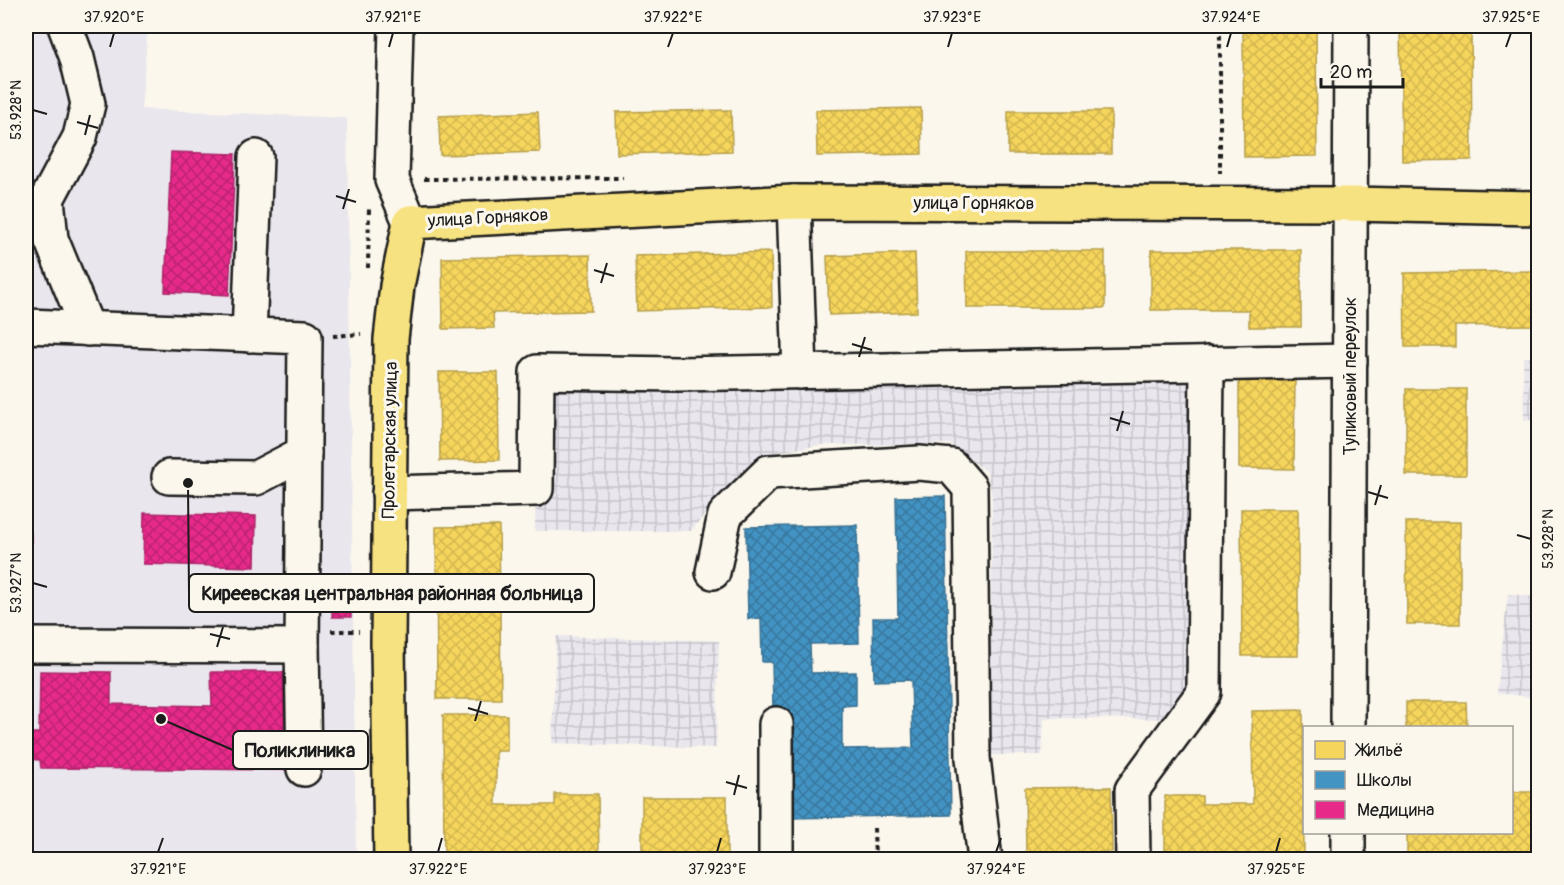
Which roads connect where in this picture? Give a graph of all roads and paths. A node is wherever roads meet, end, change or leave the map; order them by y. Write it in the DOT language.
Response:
graph roads {
  1 [pos="65,26"];
  2 [pos="396,26"];
  3 [pos="1220,26"];
  4 [pos="1351,26"];
  5 [pos="256,157"];
  6 [pos="1209,177"];
  7 [pos="635,178"];
  8 [pos="392,180"];
  9 [pos="794,202"];
  10 [pos="369,203"];
  11 [pos="1352,204"];
  12 [pos="1539,208"];
  13 [pos="410,222"];
  14 [pos="368,271"];
  15 [pos="26,326"];
  16 [pos="88,329"];
  17 [pos="249,335"];
  18 [pos="1350,361"];
  19 [pos="1207,363"];
  20 [pos="800,372"];
  21 [pos="304,453"];
  22 [pos="169,477"];
  23 [pos="389,493"];
  24 [pos="713,572"];
  25 [pos="26,645"];
  26 [pos="302,646"];
  27 [pos="776,724"];
  28 [pos="1348,726"];
  29 [pos="304,769"];
  30 [pos="874,828"];
  31 [pos="1348,834"];
  32 [pos="391,860"];
  33 [pos="776,860"];
  34 [pos="875,860"];
  35 [pos="985,860"];
  36 [pos="1133,860"];
  37 [pos="1348,860"];
  1 -- 16 [label="street"];
  2 -- 8 [label="street"];
  3 -- 6 [label="path"];
  4 -- 11 [label="street, Тупиковый переулок"];
  5 -- 17 [label="street"];
  7 -- 8 [label="path"];
  8 -- 13 [label="street"];
  9 -- 11 [label="main road, улица Горняков"];
  9 -- 13 [label="main road, улица Горняков"];
  9 -- 20 [label="street"];
  10 -- 14 [label="path"];
  11 -- 12 [label="main road, улица Горняков"];
  11 -- 18 [label="street, Тупиковый переулок"];
  13 -- 23 [label="main road, Пролетарская улица"];
  15 -- 16 [label="street"];
  16 -- 17 [label="street"];
  17 -- 21 [label="street"];
  18 -- 19 [label="street"];
  18 -- 28 [label="street, Тупиковый переулок"];
  19 -- 20 [label="street"];
  19 -- 36 [label="street"];
  20 -- 23 [label="street"];
  21 -- 22 [label="street"];
  21 -- 26 [label="street"];
  23 -- 32 [label="main road, Пролетарская улица"];
  24 -- 35 [label="street"];
  25 -- 26 [label="street"];
  26 -- 29 [label="street"];
  27 -- 33 [label="street"];
  30 -- 34 [label="path"];
  31 -- 37 [label="street"];
}
